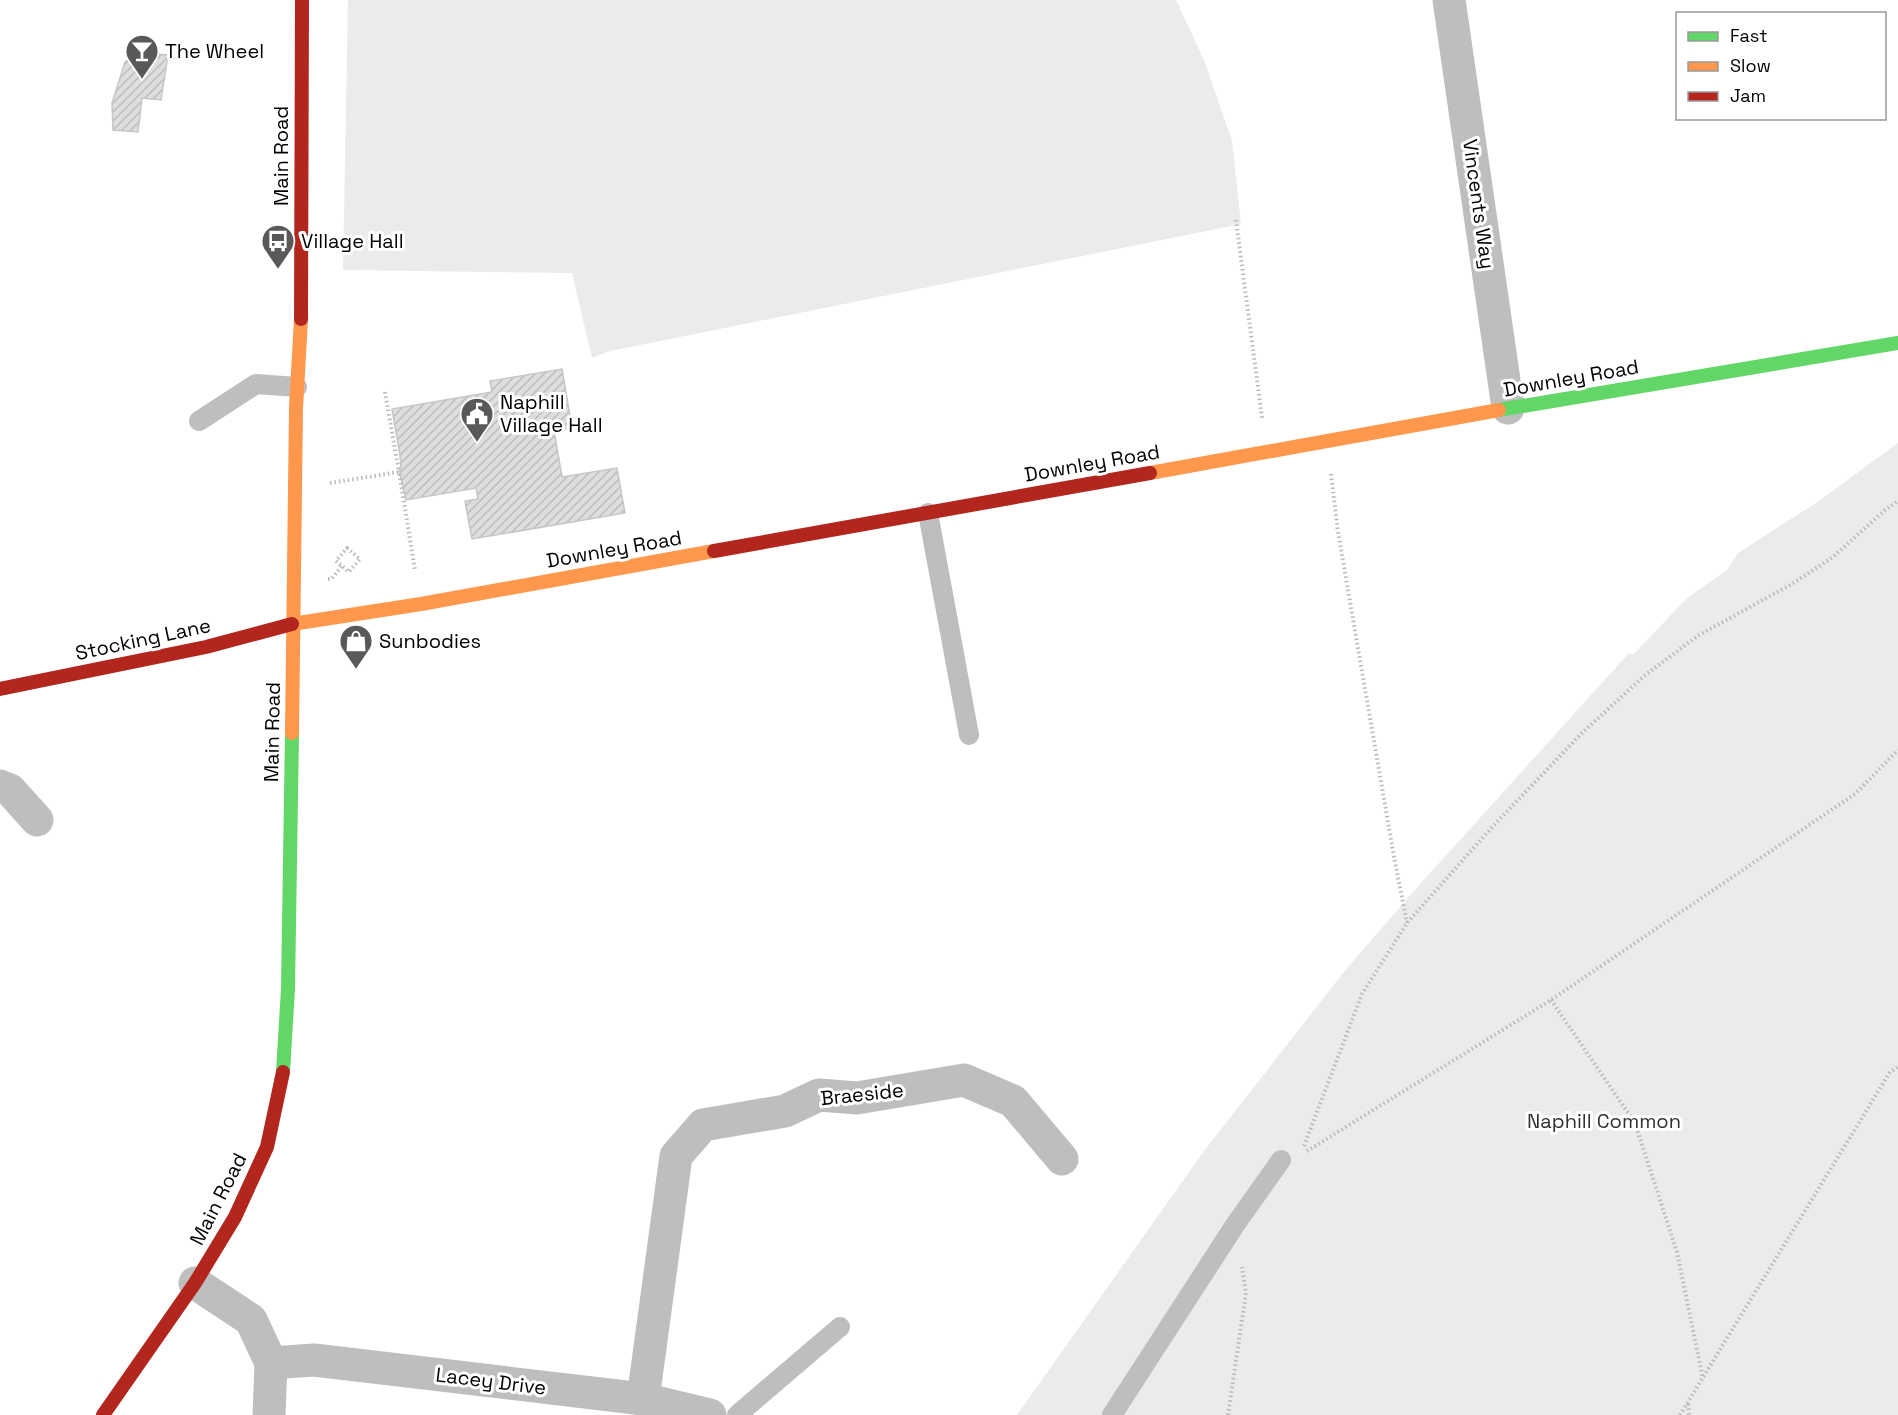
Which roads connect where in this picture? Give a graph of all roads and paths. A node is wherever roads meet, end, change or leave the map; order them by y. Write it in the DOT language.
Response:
graph roads {
  1 [pos="302,0"];
  2 [pos="1449,0"];
  3 [pos="1236,220"];
  4 [pos="1898,344"];
  5 [pos="297,387"];
  6 [pos="385,392"];
  7 [pos="1508,408"];
  8 [pos="200,421"];
  9 [pos="1327,441"];
  10 [pos="1267,452"];
  11 [pos="399,472"];
  12 [pos="296,488"];
  13 [pos="1898,501"];
  14 [pos="928,513"];
  15 [pos="336,561"];
  16 [pos="421,604"];
  17 [pos="293,624"];
  18 [pos="0,689"];
  19 [pos="969,735"];
  20 [pos="1898,750"];
  21 [pos="0,786"];
  22 [pos="37,820"];
  23 [pos="1407,923"];
  24 [pos="1551,1000"];
  25 [pos="1898,1068"];
  26 [pos="1062,1159"];
  27 [pos="1281,1160"];
  28 [pos="1234,1225"];
  29 [pos="195,1283"];
  30 [pos="840,1327"];
  31 [pos="271,1363"];
  32 [pos="1703,1379"];
  33 [pos="643,1399"];
  34 [pos="1688,1403"];
  35 [pos="103,1415"];
  36 [pos="269,1415"];
  37 [pos="710,1415"];
  38 [pos="737,1415"];
  39 [pos="1112,1415"];
  40 [pos="1228,1415"];
  41 [pos="1680,1415"];
  42 [pos="1689,1415"];
  1 -- 5 [label="street, Main Road"];
  2 -- 7 [label="street, Vincents Way"];
  3 -- 10 [label="path"];
  4 -- 7 [label="street, Downley Road"];
  5 -- 8 [label="lane"];
  5 -- 12 [label="street, Main Road"];
  6 -- 11 [label="path"];
  7 -- 9 [label="street, Downley Road"];
  9 -- 10 [label="street, Downley Road"];
  9 -- 23 [label="path"];
  10 -- 14 [label="street, Downley Road"];
  11 -- 12 [label="path"];
  11 -- 16 [label="path"];
  12 -- 17 [label="street, Main Road"];
  13 -- 23 [label="path"];
  14 -- 16 [label="street, Downley Road"];
  14 -- 19 [label="lane"];
  15 -- 15 [label="path"];
  16 -- 17 [label="street, Downley Road"];
  17 -- 18 [label="street, Stocking Lane"];
  17 -- 29 [label="street, Main Road"];
  20 -- 24 [label="path"];
  21 -- 22 [label="street"];
  23 -- 24 [label="path"];
  24 -- 32 [label="path"];
  25 -- 32 [label="path"];
  26 -- 33 [label="street, Braeside"];
  27 -- 28 [label="lane"];
  28 -- 39 [label="lane"];
  28 -- 40 [label="path"];
  29 -- 31 [label="street"];
  29 -- 35 [label="street, Main Road"];
  30 -- 38 [label="lane"];
  31 -- 33 [label="street, Lacey Drive"];
  31 -- 36 [label="street"];
  32 -- 34 [label="path"];
  33 -- 37 [label="street, Lacey Drive"];
  34 -- 41 [label="path"];
  34 -- 42 [label="path"];
}
